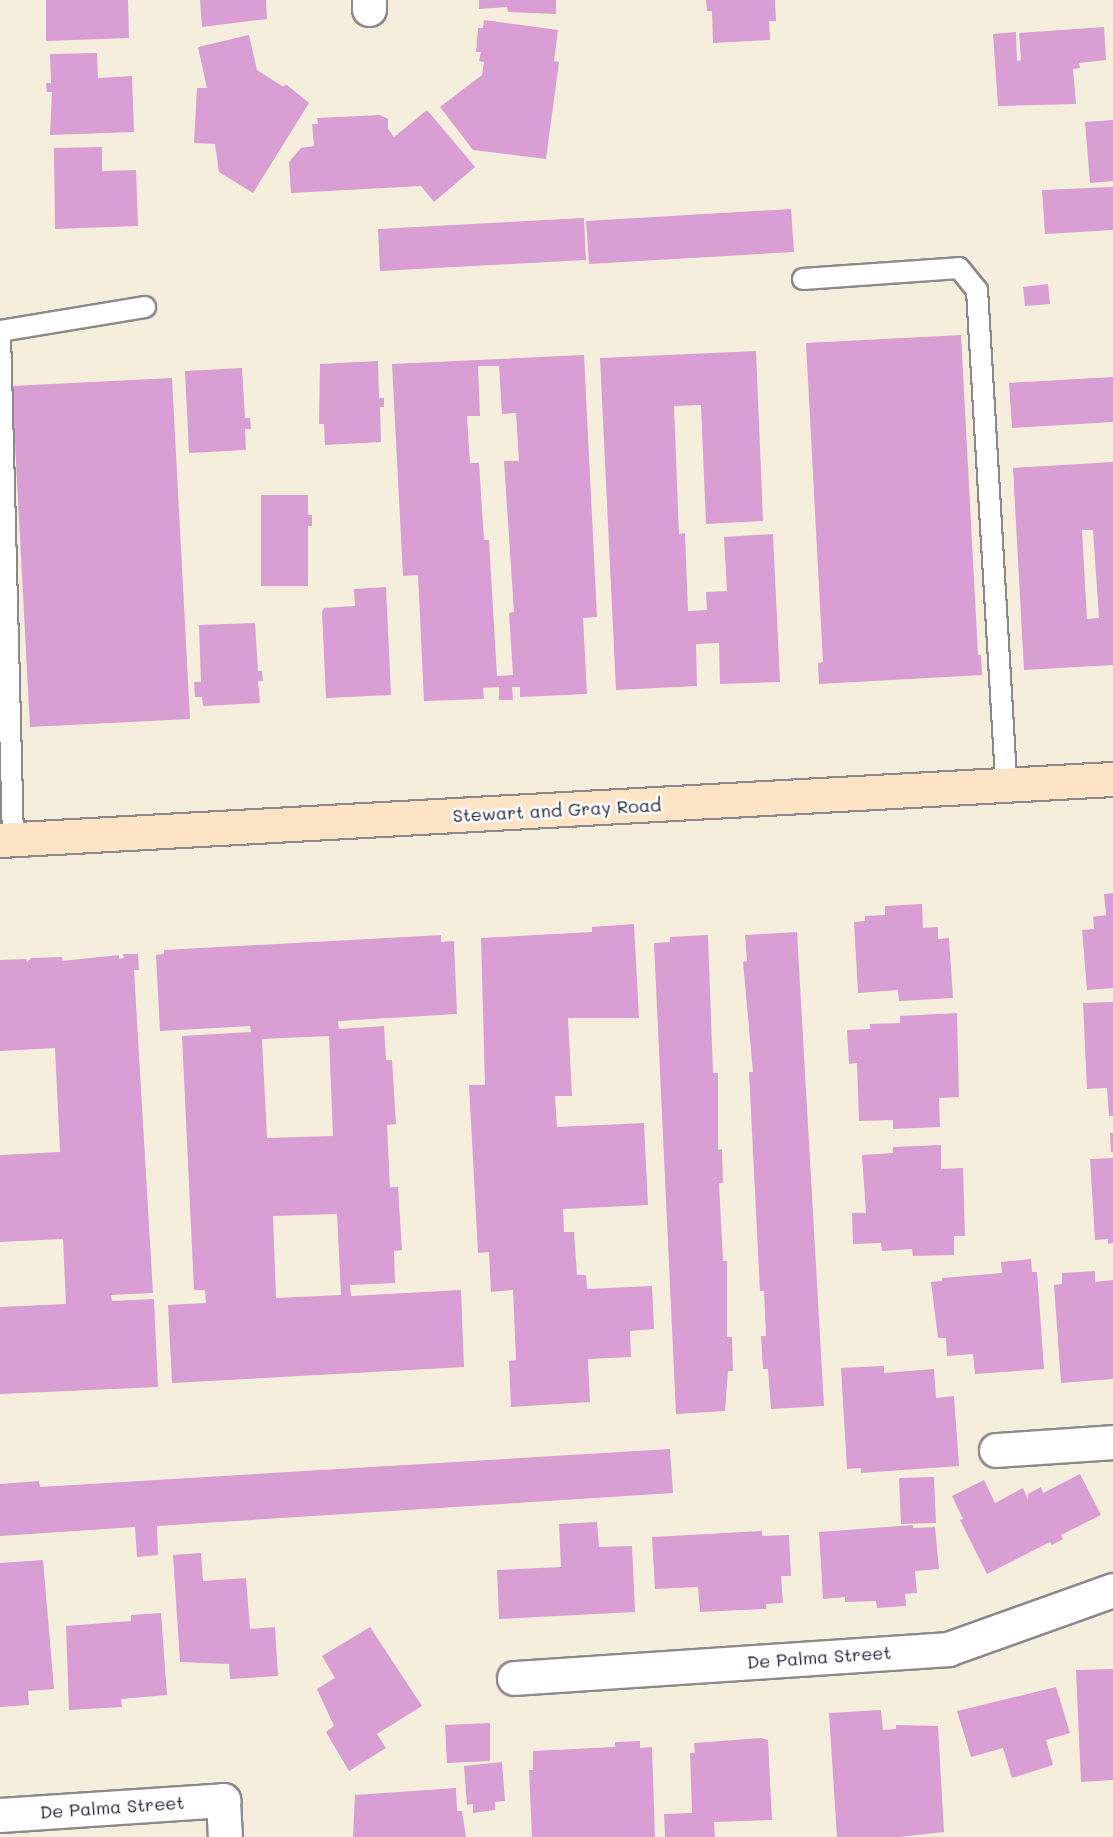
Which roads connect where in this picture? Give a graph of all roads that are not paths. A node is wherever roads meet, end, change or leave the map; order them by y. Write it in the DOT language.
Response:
graph roads {
  1 [pos="803,279"];
  2 [pos="145,307"];
  3 [pos="1113,779"];
  4 [pos="1006,785"];
  5 [pos="6,839"];
  6 [pos="1113,1442"];
  7 [pos="996,1450"];
  8 [pos="1113,1590"];
  9 [pos="514,1677"];
  10 [pos="0,1815"];
  11 [pos="225,1837"];
  1 -- 4 [label="lane"];
  2 -- 5 [label="lane"];
  3 -- 4 [label="main road, Stewart and Gray Road"];
  4 -- 5 [label="main road, Stewart and Gray Road"];
  6 -- 7 [label="street"];
  8 -- 9 [label="street, De Palma Street"];
  10 -- 11 [label="street, De Palma Street"];
}
